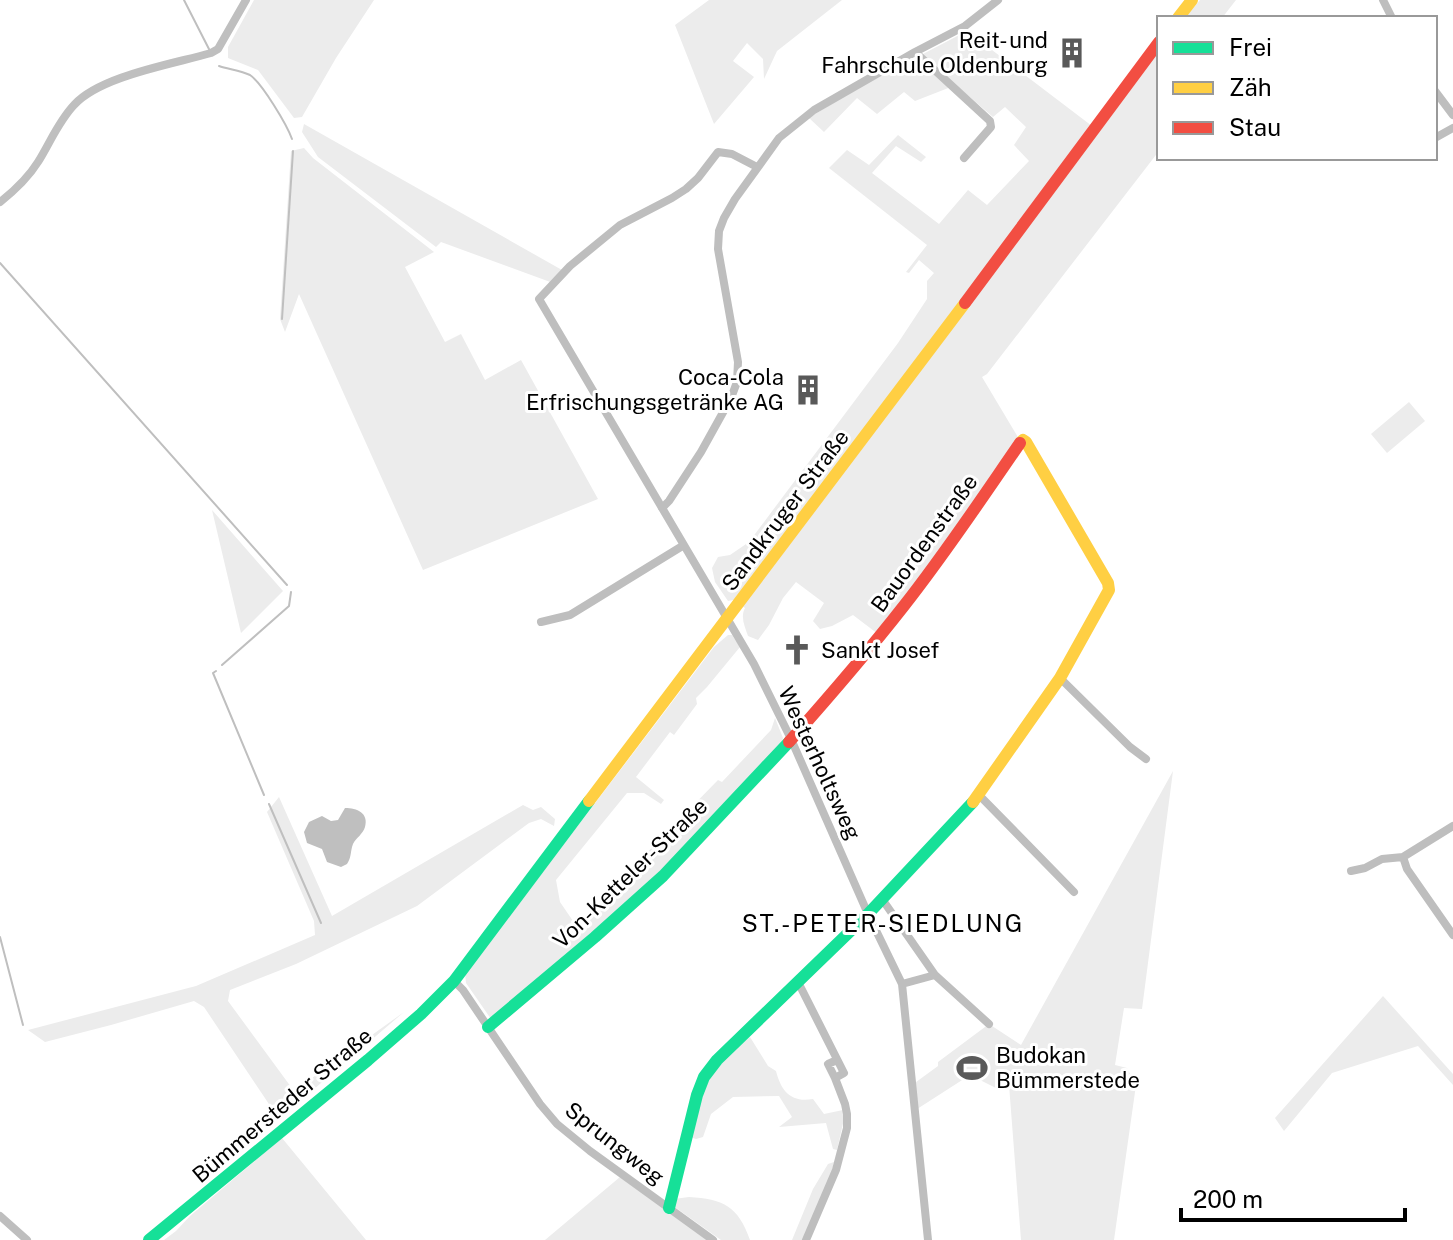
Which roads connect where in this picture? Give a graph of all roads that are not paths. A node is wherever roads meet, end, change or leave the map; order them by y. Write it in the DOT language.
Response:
graph roads {
  1 [pos="998,0"];
  2 [pos="1192,0"];
  3 [pos="1180,16"];
  4 [pos="1157,45"];
  5 [pos="915,52"];
  6 [pos="1437,94"];
  7 [pos="1453,115"];
  8 [pos="992,124"];
  9 [pos="1003,124"];
  10 [pos="964,158"];
  11 [pos="757,167"];
  12 [pos="662,508"];
  13 [pos="684,545"];
  14 [pos="728,619"];
  15 [pos="541,622"];
  16 [pos="1060,678"];
  17 [pos="791,739"];
  18 [pos="1146,759"];
  19 [pos="979,795"];
  20 [pos="1453,826"];
  21 [pos="1403,857"];
  22 [pos="1351,871"];
  23 [pos="1074,892"];
  24 [pos="882,899"];
  25 [pos="868,914"];
  26 [pos="1453,935"];
  27 [pos="935,975"];
  28 [pos="454,981"];
  29 [pos="798,982"];
  30 [pos="902,984"];
  31 [pos="438,998"];
  32 [pos="989,1024"];
  33 [pos="488,1027"];
  34 [pos="669,1208"];
  35 [pos="0,1216"];
  36 [pos="27,1240"];
  37 [pos="149,1240"];
  38 [pos="713,1240"];
  39 [pos="806,1240"];
  40 [pos="928,1240"];
  1 -- 5 [label="street"];
  2 -- 3 [label="street"];
  4 -- 14 [label="street, Sandkruger Straße"];
  5 -- 8 [label="street"];
  5 -- 11 [label="street"];
  6 -- 7 [label="street"];
  8 -- 9 [label="street"];
  8 -- 10 [label="street"];
  11 -- 12 [label="street"];
  11 -- 12 [label="street, Westerholtsweg"];
  12 -- 13 [label="street, Westerholtsweg"];
  13 -- 14 [label="street, Westerholtsweg"];
  13 -- 15 [label="street"];
  14 -- 17 [label="street, Westerholtsweg"];
  14 -- 28 [label="street, Sandkruger Straße"];
  16 -- 17 [label="street, Bauordenstraße"];
  16 -- 18 [label="street"];
  16 -- 19 [label="street"];
  17 -- 25 [label="street, Westerholtsweg"];
  17 -- 33 [label="street, Von-Ketteler-Straße"];
  19 -- 23 [label="street"];
  19 -- 24 [label="street"];
  20 -- 21 [label="street"];
  21 -- 22 [label="street"];
  21 -- 26 [label="street"];
  24 -- 25 [label="street"];
  24 -- 27 [label="street"];
  25 -- 29 [label="street"];
  25 -- 30 [label="street, Westerholtsweg"];
  27 -- 30 [label="street"];
  27 -- 32 [label="street"];
  28 -- 31 [label="street, Sandkruger Straße"];
  28 -- 33 [label="street, Sprungweg"];
  29 -- 34 [label="street"];
  29 -- 39 [label="street"];
  30 -- 40 [label="street, Westerholtsweg"];
  31 -- 37 [label="street, Bümmersteder Straße"];
  33 -- 34 [label="street, Sprungweg"];
  34 -- 38 [label="street, Sprungweg"];
  35 -- 36 [label="street"];
}
